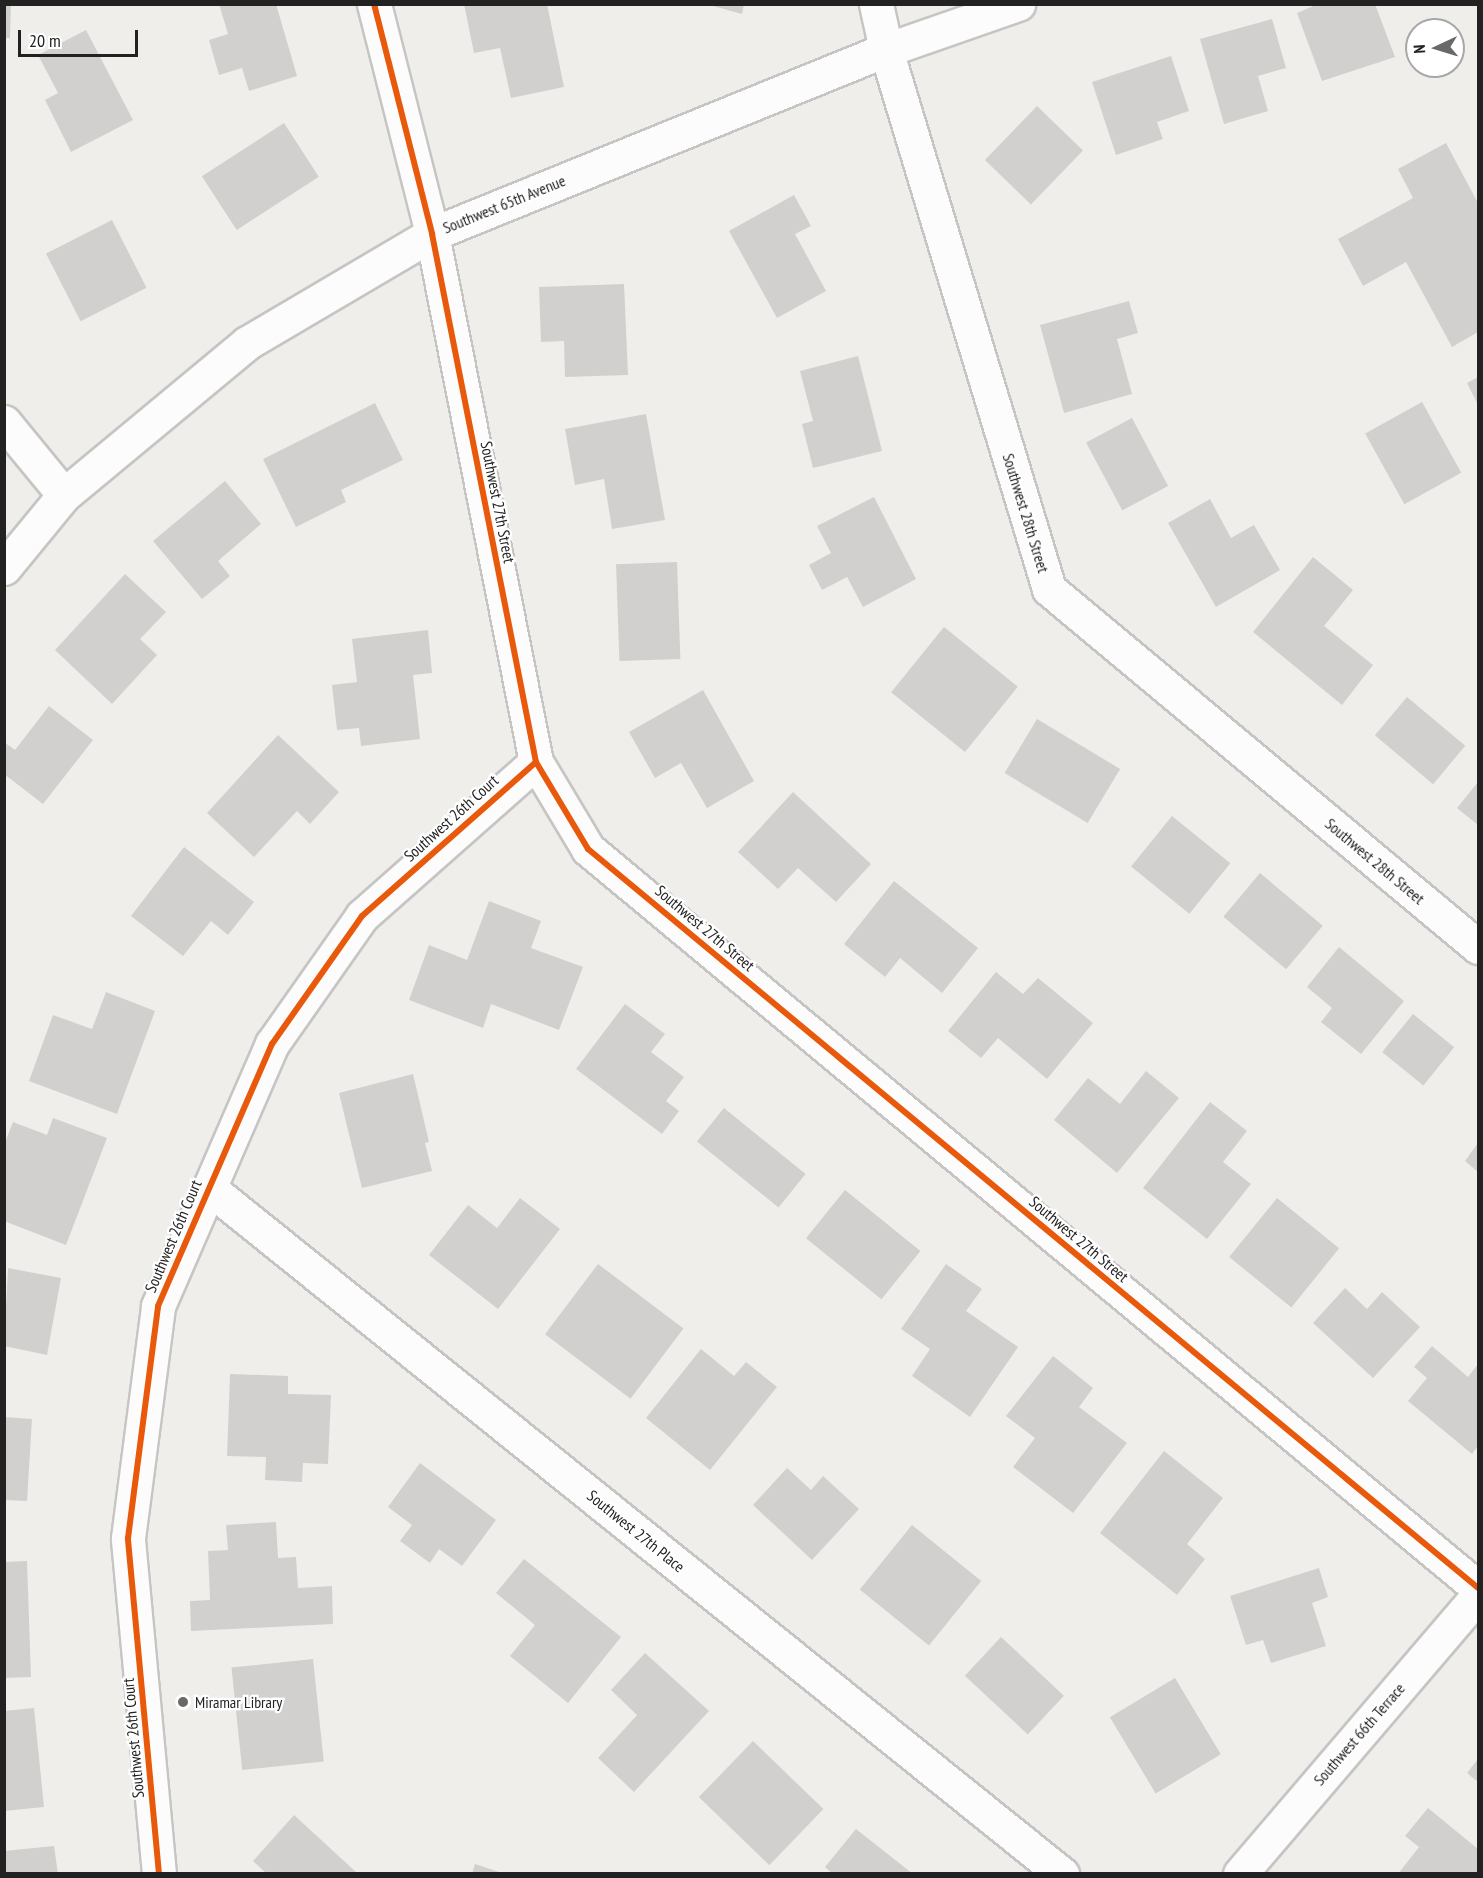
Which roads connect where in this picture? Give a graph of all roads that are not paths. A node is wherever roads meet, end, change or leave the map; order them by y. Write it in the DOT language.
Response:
graph roads {
  1 [pos="374,4"];
  2 [pos="876,4"];
  3 [pos="1018,4"];
  4 [pos="886,50"];
  5 [pos="432,234"];
  6 [pos="4,422"];
  7 [pos="64,495"];
  8 [pos="4,568"];
  9 [pos="536,762"];
  10 [pos="1479,947"];
  11 [pos="209,1188"];
  12 [pos="1479,1588"];
  13 [pos="1479,1595"];
  14 [pos="159,1874"];
  15 [pos="1062,1874"];
  16 [pos="1240,1874"];
  1 -- 5 [label="street, Southwest 27th Street"];
  2 -- 4 [label="street, Southwest 28th Street"];
  3 -- 4 [label="street, Southwest 65th Avenue"];
  4 -- 5 [label="street, Southwest 65th Avenue"];
  4 -- 10 [label="street, Southwest 28th Street"];
  5 -- 7 [label="street, Southwest 65th Avenue"];
  5 -- 9 [label="street, Southwest 27th Street"];
  6 -- 7 [label="street"];
  7 -- 8 [label="street, Southwest 65th Avenue"];
  9 -- 11 [label="street, Southwest 26th Court"];
  9 -- 12 [label="street, Southwest 27th Street"];
  11 -- 14 [label="street, Southwest 26th Court"];
  11 -- 15 [label="street, Southwest 27th Place"];
  13 -- 16 [label="street, Southwest 66th Terrace"];
}
